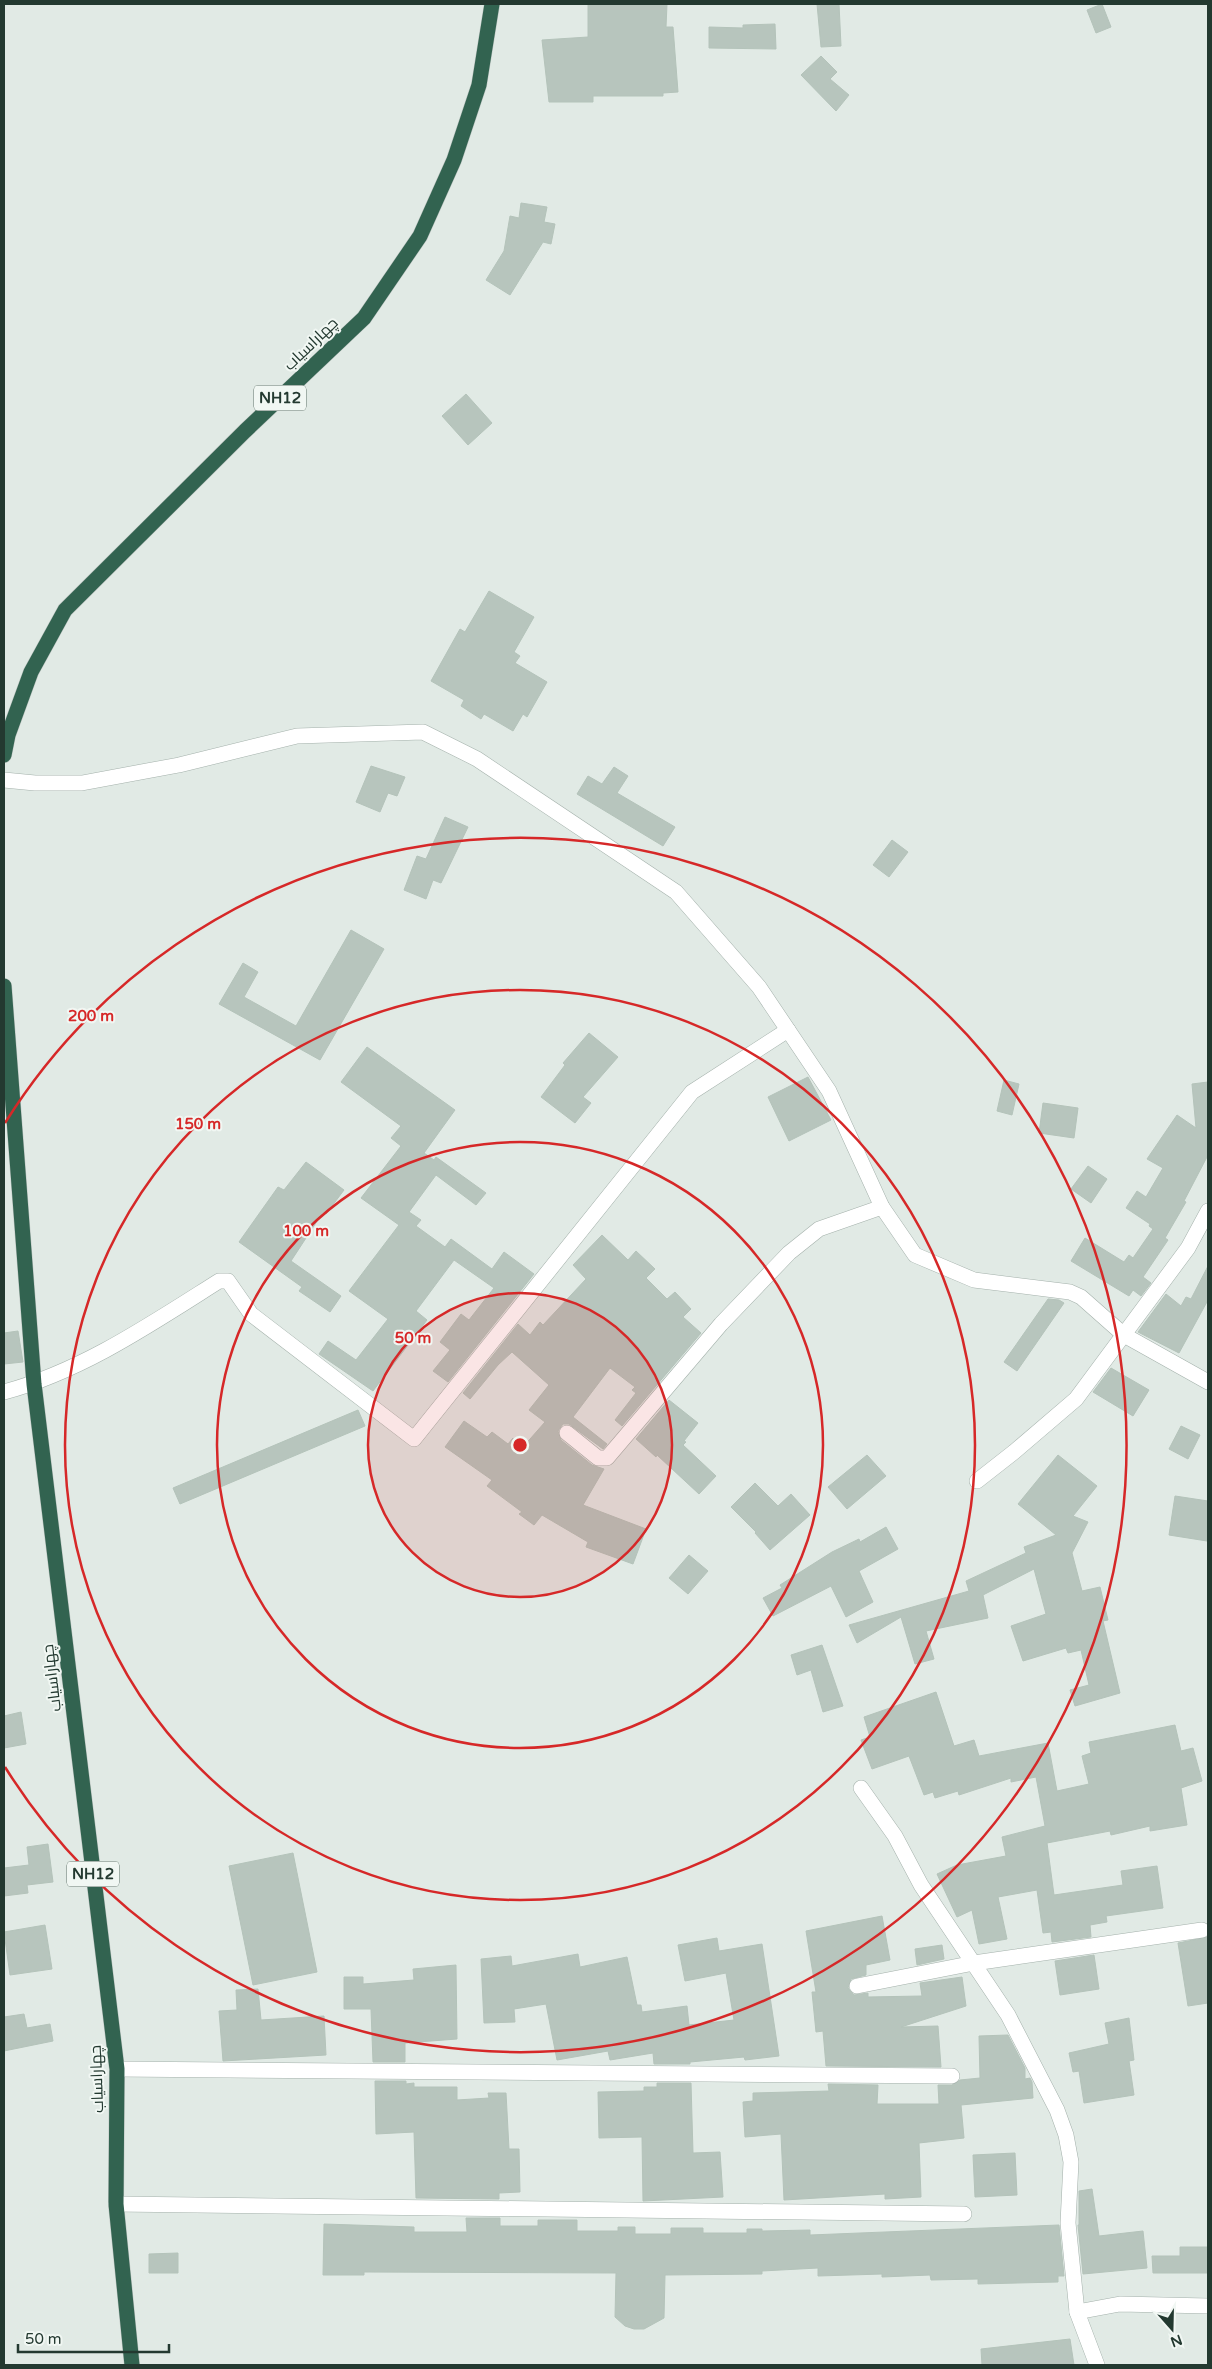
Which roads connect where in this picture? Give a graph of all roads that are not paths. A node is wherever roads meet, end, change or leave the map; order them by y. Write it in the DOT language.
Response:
graph roads {
  1 [pos="492,4"];
  2 [pos="4,755"];
  3 [pos="4,780"];
  4 [pos="4,986"];
  5 [pos="788,1030"];
  6 [pos="882,1207"];
  7 [pos="1208,1211"];
  8 [pos="1124,1335"];
  9 [pos="1208,1382"];
  10 [pos="34,1384"];
  11 [pos="4,1392"];
  12 [pos="568,1432"];
  13 [pos="977,1481"];
  14 [pos="861,1788"];
  15 [pos="1202,1930"];
  16 [pos="974,1963"];
  17 [pos="857,1986"];
  18 [pos="117,2069"];
  19 [pos="952,2076"];
  20 [pos="116,2204"];
  21 [pos="964,2214"];
  22 [pos="1208,2306"];
  23 [pos="1077,2312"];
  24 [pos="132,2365"];
  25 [pos="1097,2365"];
  1 -- 2 [label="highway, چهاراسیاب / NH12"];
  3 -- 5 [label="street"];
  4 -- 10 [label="highway, چهاراسیاب / NH12"];
  5 -- 6 [label="street"];
  5 -- 10 [label="street"];
  6 -- 8 [label="street"];
  6 -- 12 [label="street"];
  7 -- 8 [label="street"];
  8 -- 9 [label="street"];
  8 -- 13 [label="street"];
  10 -- 11 [label="street"];
  10 -- 18 [label="highway, چهاراسیاب / NH12"];
  14 -- 16 [label="street"];
  15 -- 16 [label="street"];
  16 -- 17 [label="street"];
  16 -- 23 [label="street"];
  18 -- 19 [label="street"];
  18 -- 20 [label="highway, چهاراسیاب / NH12"];
  20 -- 21 [label="street"];
  20 -- 24 [label="highway, چهاراسیاب / NH12"];
  22 -- 23 [label="street"];
  23 -- 25 [label="street"];
}
